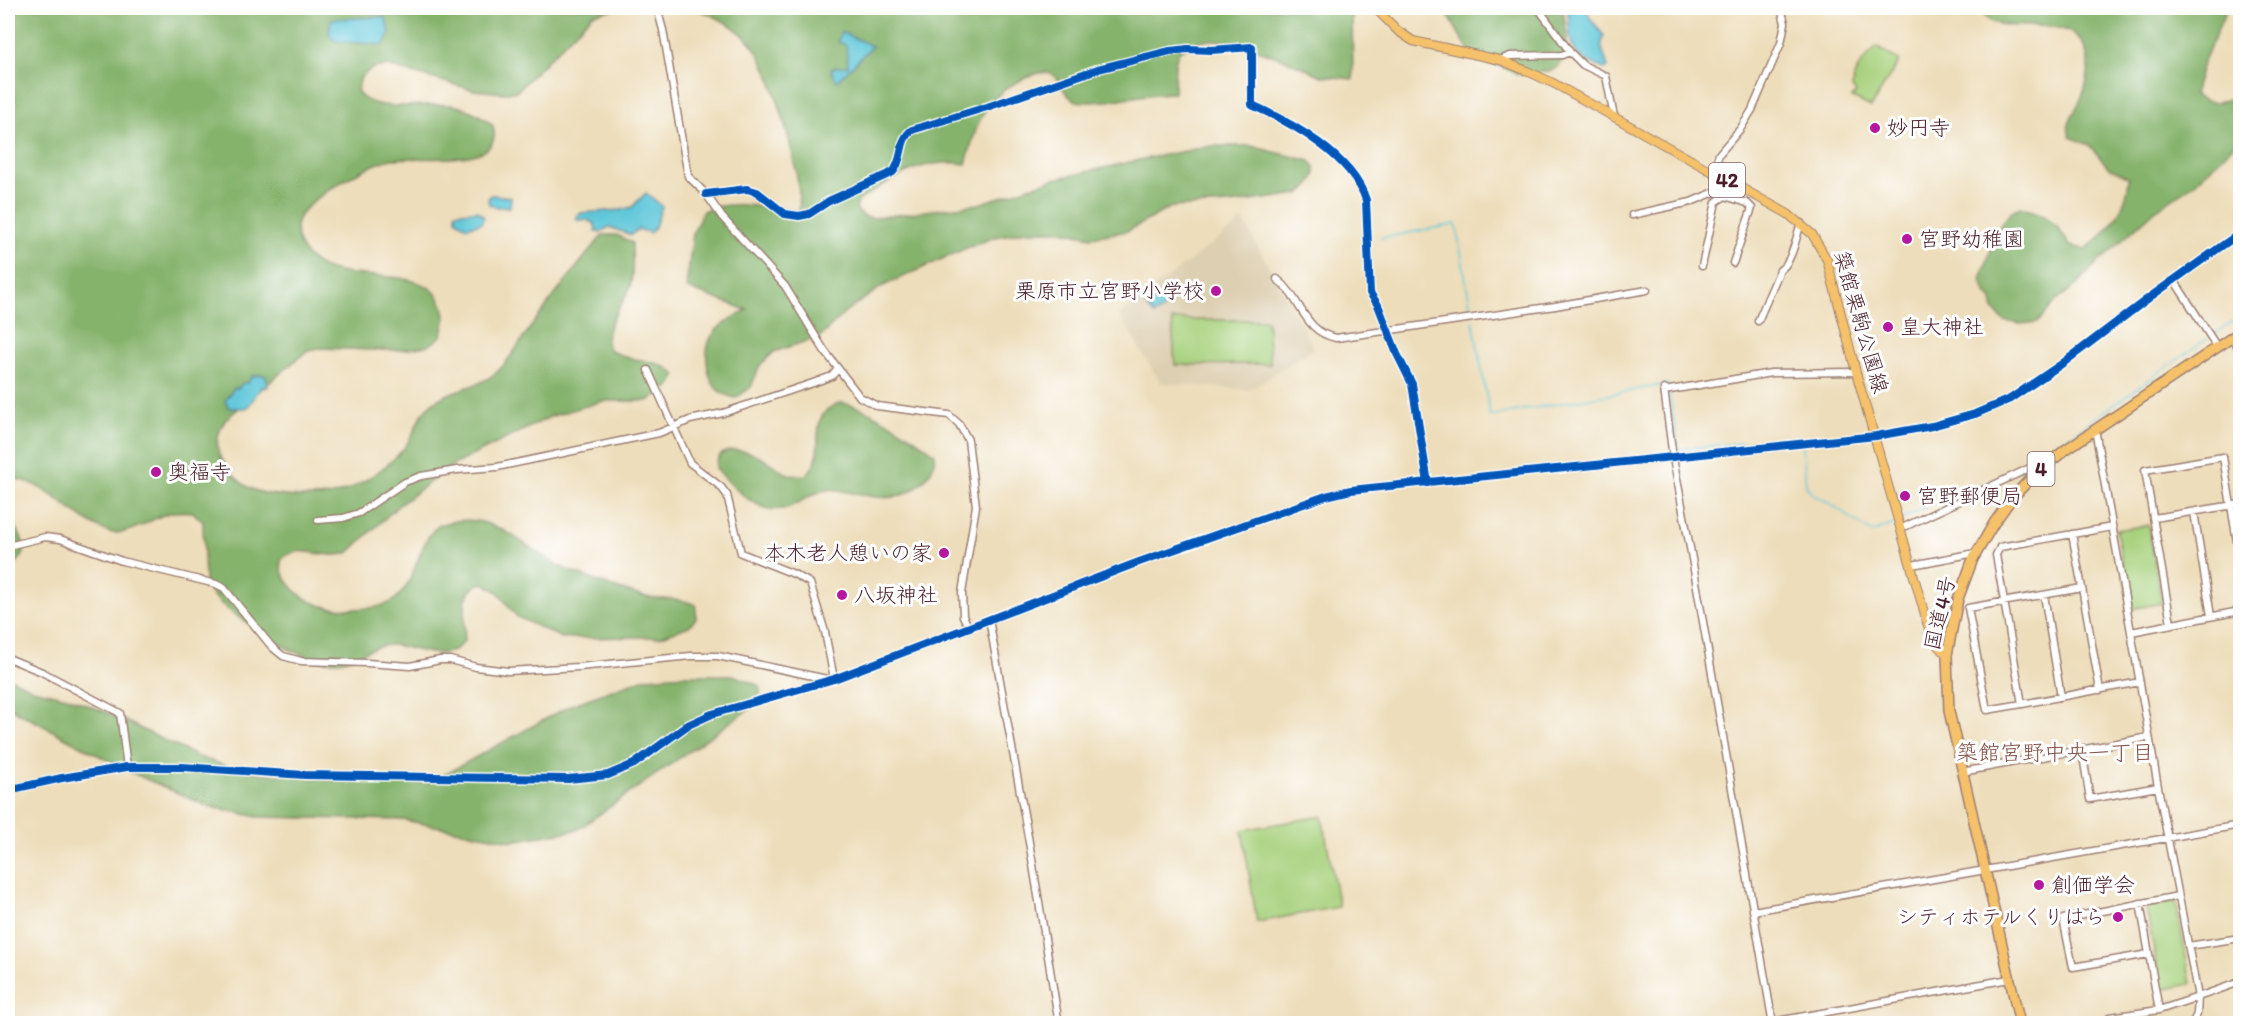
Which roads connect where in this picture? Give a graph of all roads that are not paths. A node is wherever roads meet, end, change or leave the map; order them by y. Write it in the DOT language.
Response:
graph roads {
  1 [pos="657,8"];
  2 [pos="1374,8"];
  3 [pos="1538,8"];
  4 [pos="1781,8"];
  5 [pos="1570,52"];
  6 [pos="1500,60"];
  7 [pos="1614,117"];
  8 [pos="1713,173"];
  9 [pos="1735,185"];
  10 [pos="706,194"];
  11 [pos="1723,196"];
  12 [pos="1632,215"];
  13 [pos="1801,223"];
  14 [pos="2241,233"];
  15 [pos="1733,263"];
  16 [pos="1702,266"];
  17 [pos="1277,279"];
  18 [pos="2174,280"];
  19 [pos="1647,290"];
  20 [pos="1758,321"];
  21 [pos="1387,331"];
  22 [pos="2236,334"];
  23 [pos="2215,344"];
  24 [pos="2241,358"];
  25 [pos="838,369"];
  26 [pos="648,370"];
  27 [pos="1856,372"];
  28 [pos="673,428"];
  29 [pos="2095,429"];
  30 [pos="1876,436"];
  31 [pos="1673,458"];
  32 [pos="2044,466"];
  33 [pos="1428,483"];
  34 [pos="2241,504"];
  35 [pos="2231,506"];
  36 [pos="2194,512"];
  37 [pos="2154,518"];
  38 [pos="318,520"];
  39 [pos="1900,523"];
  40 [pos="2112,527"];
  41 [pos="2072,534"];
  42 [pos="8,546"];
  43 [pos="1976,555"];
  44 [pos="2241,560"];
  45 [pos="1912,564"];
  46 [pos="2082,588"];
  47 [pos="2044,595"];
  48 [pos="2004,602"];
  49 [pos="2241,611"];
  50 [pos="2211,616"];
  51 [pos="989,619"];
  52 [pos="2171,623"];
  53 [pos="969,628"];
  54 [pos="2131,632"];
  55 [pos="1947,655"];
  56 [pos="8,658"];
  57 [pos="832,679"];
  58 [pos="2140,682"];
  59 [pos="2100,690"];
  60 [pos="2061,697"];
  61 [pos="2022,704"];
  62 [pos="2149,737"];
  63 [pos="2082,750"];
  64 [pos="127,767"];
  65 [pos="1962,772"];
  66 [pos="2158,787"];
  67 [pos="8,790"];
  68 [pos="2241,825"];
  69 [pos="2168,838"];
  70 [pos="1986,870"];
  71 [pos="2178,896"];
  72 [pos="2140,903"];
  73 [pos="1753,911"];
  74 [pos="2241,938"];
  75 [pos="2188,946"];
  76 [pos="2149,954"];
  77 [pos="2009,979"];
  78 [pos="2241,982"];
  79 [pos="2198,997"];
  80 [pos="2159,1010"];
  81 [pos="2110,1017"];
  82 [pos="1059,1023"];
  83 [pos="1772,1023"];
  84 [pos="2020,1023"];
  85 [pos="2192,1023"];
  1 -- 10 [label="street"];
  2 -- 6 [label="main road, 築館栗駒公園線 / 42"];
  3 -- 5 [label="street"];
  4 -- 8 [label="street"];
  5 -- 6 [label="street"];
  5 -- 7 [label="street"];
  6 -- 7 [label="main road, 築館栗駒公園線 / 42"];
  7 -- 8 [label="main road, 築館栗駒公園線 / 42"];
  8 -- 9 [label="main road, 築館栗駒公園線 / 42"];
  9 -- 11 [label="street"];
  9 -- 13 [label="main road, 築館栗駒公園線 / 42"];
  10 -- 21 [label="street"];
  10 -- 25 [label="street"];
  11 -- 12 [label="street"];
  11 -- 15 [label="street"];
  11 -- 16 [label="street"];
  13 -- 20 [label="street"];
  13 -- 27 [label="main road, 築館栗駒公園線 / 42"];
  14 -- 18 [label="street"];
  17 -- 21 [label="street"];
  18 -- 23 [label="street"];
  18 -- 30 [label="street"];
  19 -- 21 [label="street"];
  21 -- 33 [label="street"];
  22 -- 23 [label="highway, 国道4号 / 4"];
  22 -- 24 [label="street"];
  23 -- 29 [label="highway, 国道4号 / 4"];
  25 -- 28 [label="street"];
  25 -- 53 [label="street"];
  26 -- 28 [label="street"];
  27 -- 30 [label="main road, 築館栗駒公園線 / 42"];
  27 -- 31 [label="street"];
  28 -- 38 [label="street"];
  28 -- 57 [label="street"];
  29 -- 32 [label="highway, 国道4号 / 4"];
  29 -- 40 [label="street"];
  30 -- 31 [label="street"];
  30 -- 39 [label="main road, 築館栗駒公園線 / 42"];
  31 -- 33 [label="street"];
  31 -- 73 [label="street"];
  32 -- 39 [label="street"];
  32 -- 43 [label="highway, 国道4号 / 4"];
  33 -- 51 [label="street"];
  34 -- 35 [label="street"];
  35 -- 36 [label="street"];
  35 -- 37 [label="street"];
  35 -- 44 [label="street"];
  36 -- 37 [label="street"];
  36 -- 50 [label="street"];
  37 -- 52 [label="street"];
  39 -- 45 [label="main road, 築館栗駒公園線 / 42"];
  40 -- 41 [label="street"];
  40 -- 54 [label="street"];
  41 -- 46 [label="street"];
  41 -- 48 [label="street"];
  42 -- 57 [label="street"];
  43 -- 45 [label="street"];
  43 -- 55 [label="highway, 国道4号 / 4"];
  45 -- 55 [label="main road, 築館栗駒公園線 / 42"];
  46 -- 47 [label="street"];
  46 -- 59 [label="street"];
  47 -- 48 [label="street"];
  47 -- 60 [label="street"];
  48 -- 61 [label="street"];
  48 -- 61 [label="street"];
  49 -- 50 [label="street"];
  50 -- 52 [label="street"];
  51 -- 53 [label="street"];
  51 -- 82 [label="street"];
  52 -- 54 [label="street"];
  53 -- 57 [label="street"];
  54 -- 58 [label="street"];
  55 -- 65 [label="highway, 国道4号 / 4"];
  56 -- 64 [label="street"];
  57 -- 64 [label="street"];
  58 -- 59 [label="street"];
  58 -- 62 [label="street"];
  59 -- 60 [label="street"];
  60 -- 61 [label="street"];
  62 -- 63 [label="street"];
  62 -- 66 [label="street"];
  63 -- 65 [label="street"];
  63 -- 66 [label="street"];
  64 -- 67 [label="street"];
  65 -- 70 [label="highway, 国道4号 / 4"];
  66 -- 69 [label="street"];
  68 -- 69 [label="street"];
  69 -- 70 [label="street"];
  69 -- 71 [label="street"];
  70 -- 73 [label="street"];
  70 -- 77 [label="highway, 国道4号 / 4"];
  71 -- 72 [label="street"];
  71 -- 75 [label="street"];
  72 -- 76 [label="street"];
  72 -- 76 [label="street"];
  73 -- 83 [label="street"];
  74 -- 75 [label="street"];
  75 -- 79 [label="street"];
  76 -- 80 [label="street"];
  77 -- 83 [label="street"];
  77 -- 84 [label="highway, 国道4号 / 4"];
  78 -- 79 [label="street"];
  79 -- 80 [label="street"];
  79 -- 85 [label="street"];
  80 -- 81 [label="street"];
}
